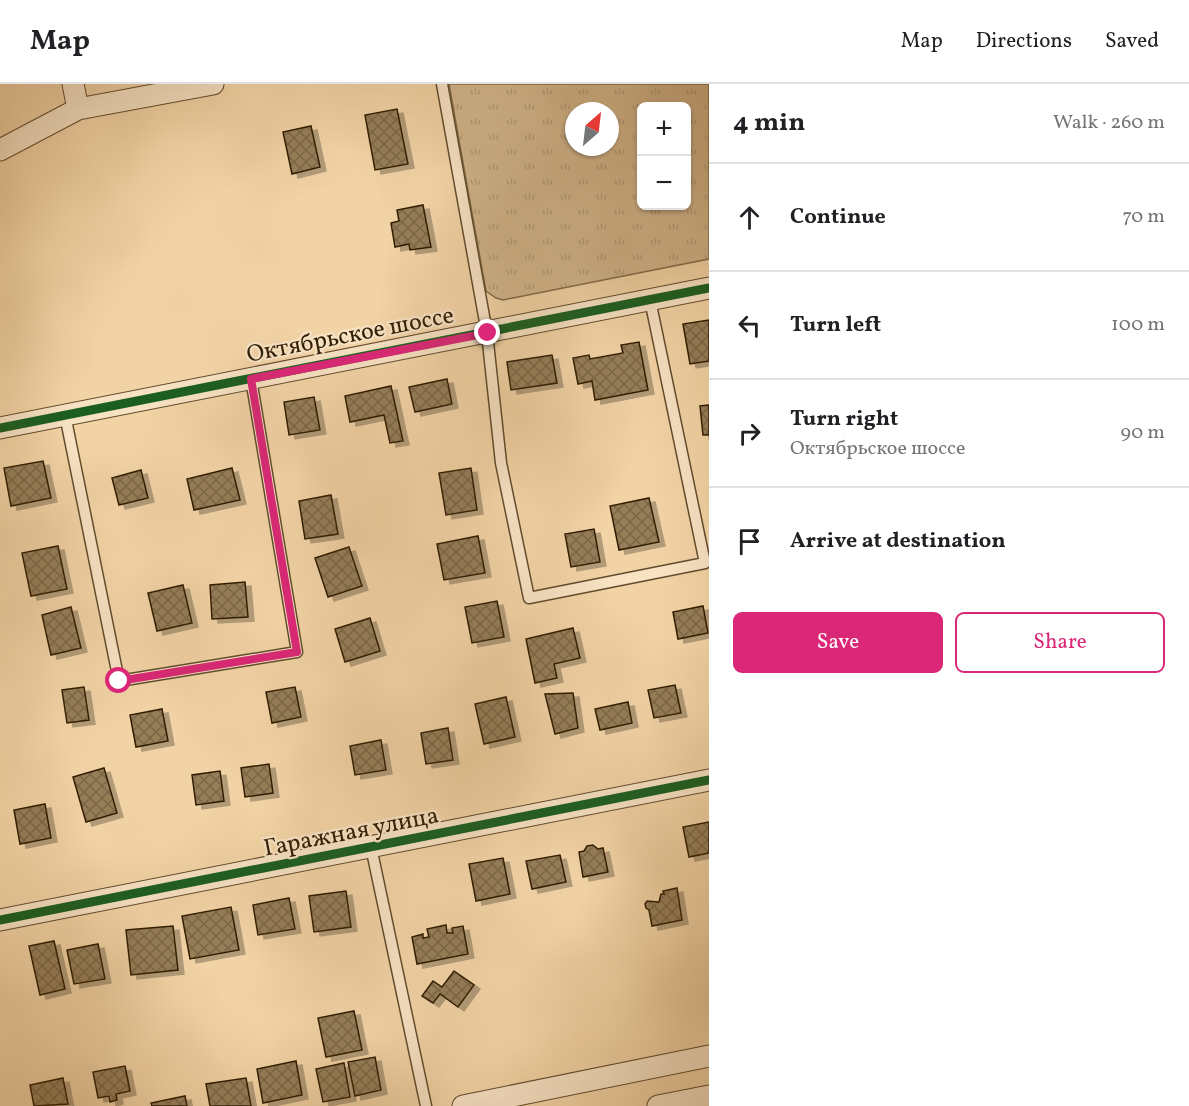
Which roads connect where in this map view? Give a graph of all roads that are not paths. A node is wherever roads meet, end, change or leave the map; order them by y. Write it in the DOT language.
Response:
graph roads {
  1 [pos="74,84"];
  2 [pos="213,84"];
  3 [pos="442,84"];
  4 [pos="78,109"];
  5 [pos="0,150"];
  6 [pos="709,288"];
  7 [pos="650,300"];
  8 [pos="488,333"];
  9 [pos="251,379"];
  10 [pos="65,415"];
  11 [pos="0,428"];
  12 [pos="709,780"];
  13 [pos="371,846"];
  14 [pos="0,920"];
  15 [pos="709,1056"];
  16 [pos="709,1095"];
  17 [pos="426,1106"];
  18 [pos="463,1106"];
  19 [pos="658,1106"];
  1 -- 4 [label="street"];
  2 -- 4 [label="street"];
  3 -- 8 [label="lane"];
  4 -- 5 [label="street"];
  6 -- 7 [label="street, Октябрьское шоссе"];
  7 -- 8 [label="street, Октябрьское шоссе"];
  7 -- 8 [label="lane"];
  8 -- 9 [label="street, Октябрьское шоссе"];
  9 -- 10 [label="street, Октябрьское шоссе"];
  9 -- 10 [label="lane"];
  10 -- 11 [label="street, Октябрьское шоссе"];
  12 -- 13 [label="street, Гаражная улица"];
  13 -- 14 [label="street, Гаражная улица"];
  13 -- 17 [label="lane"];
  15 -- 18 [label="street"];
  16 -- 19 [label="street"];
}
